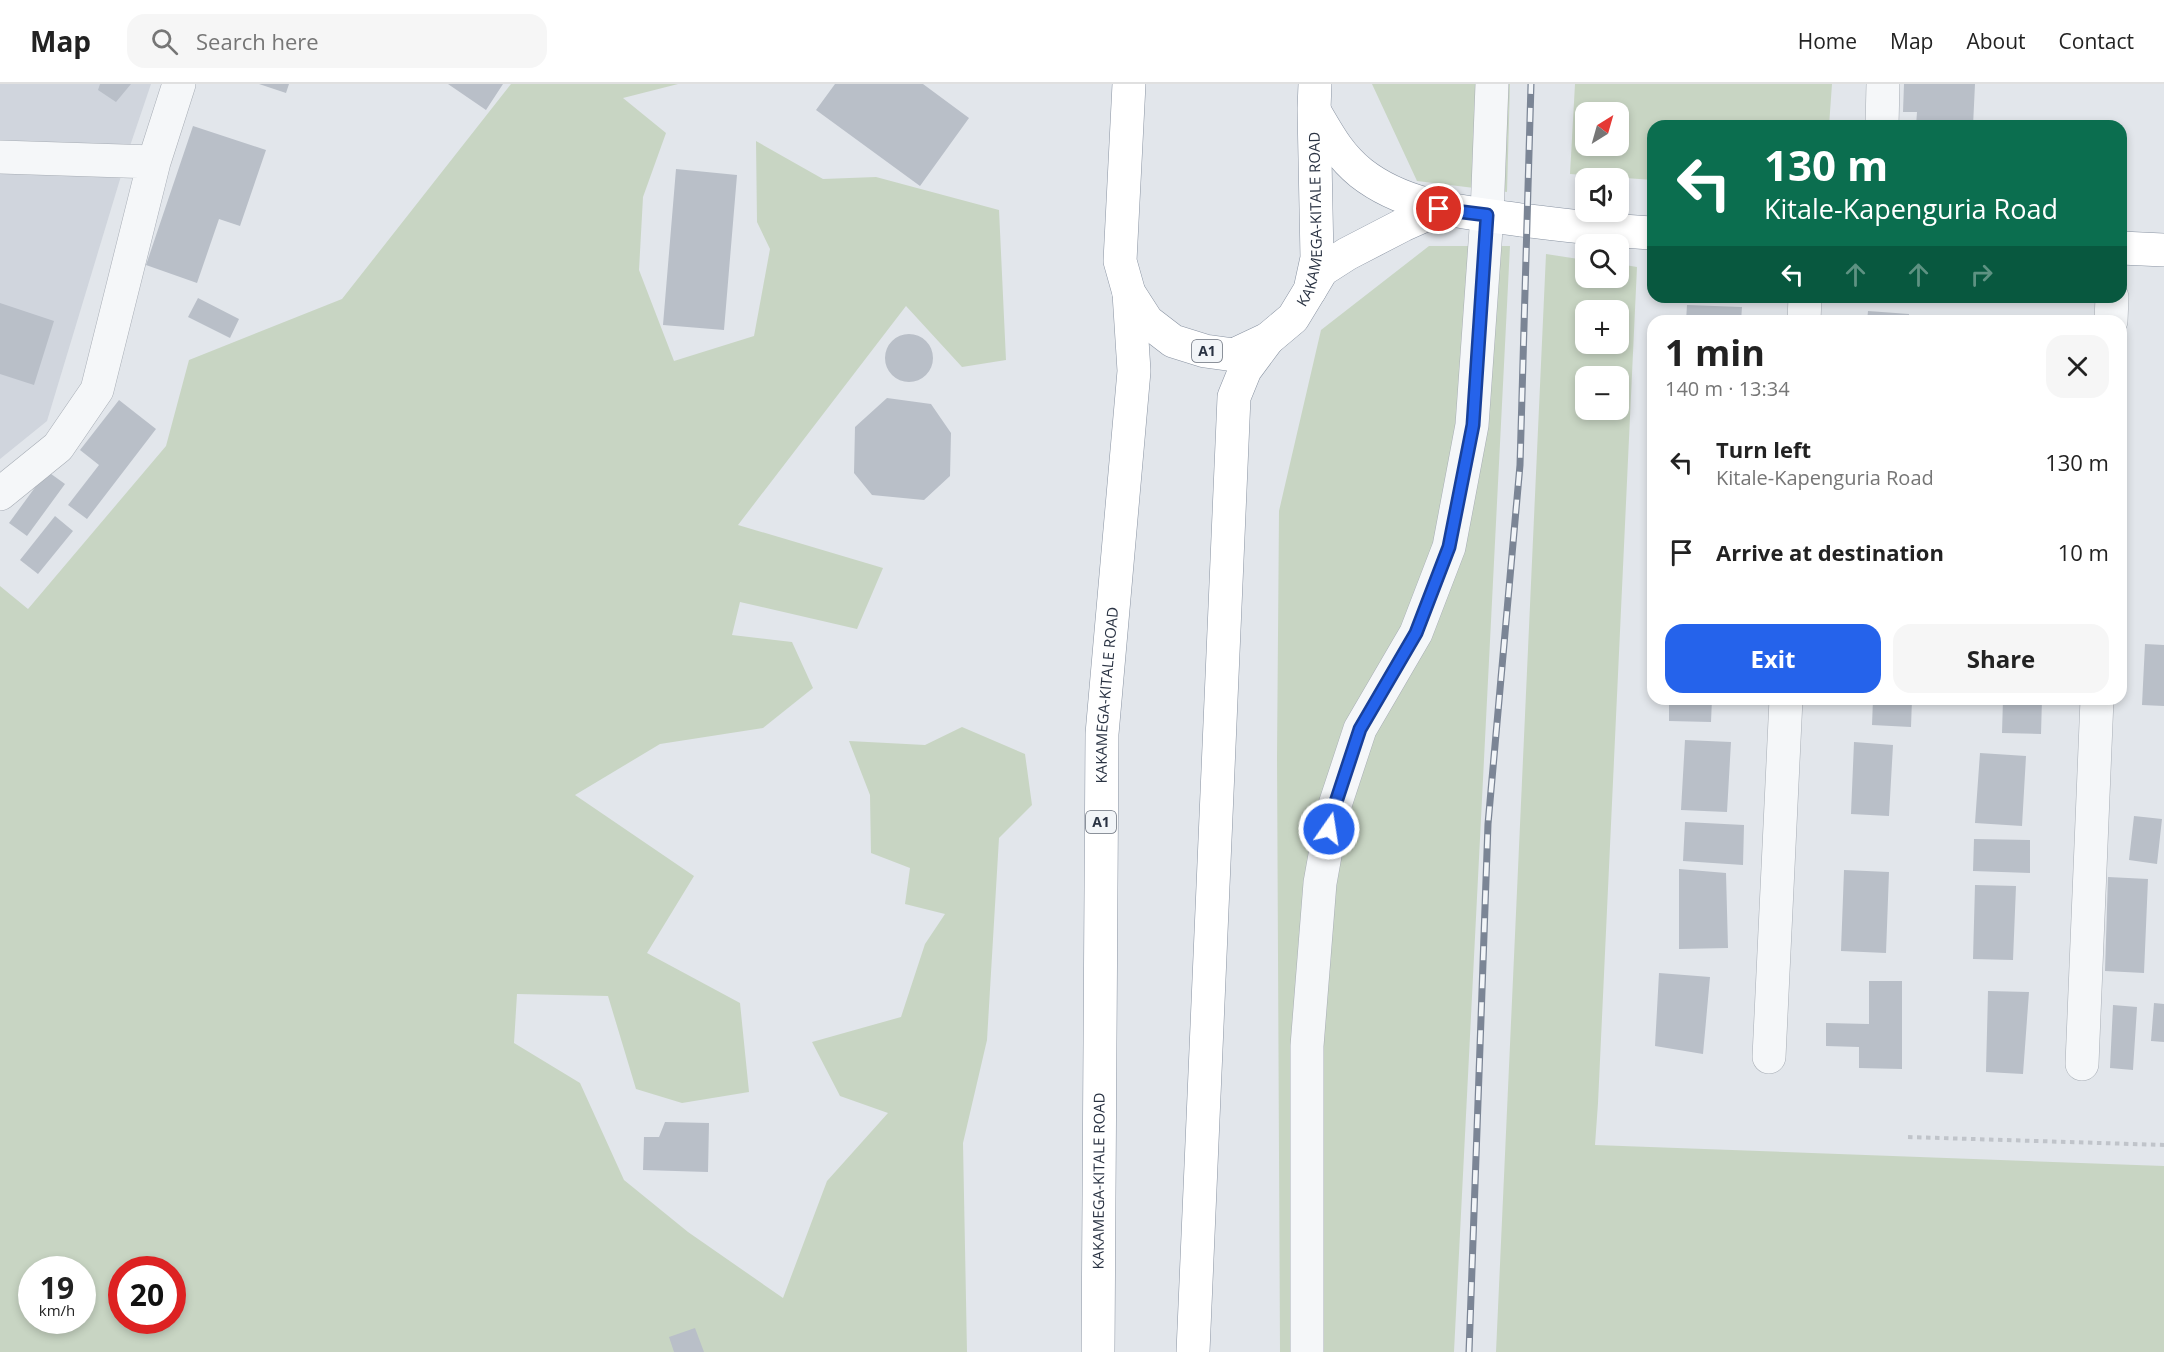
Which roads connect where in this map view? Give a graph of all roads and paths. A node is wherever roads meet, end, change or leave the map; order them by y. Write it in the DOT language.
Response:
graph roads {
  1 [pos="179,84"];
  2 [pos="1129,84"];
  3 [pos="1492,84"];
  4 [pos="1884,84"];
  5 [pos="1314,97"];
  6 [pos="1882,120"];
  7 [pos="0,157"];
  8 [pos="154,162"];
  9 [pos="1439,209"];
  10 [pos="1487,215"];
  11 [pos="1647,233"];
  12 [pos="2127,248"];
  13 [pos="2164,250"];
  14 [pos="1310,290"];
  15 [pos="1129,293"];
  16 [pos="1268,339"];
  17 [pos="2,497"];
  18 [pos="1786,705"];
  19 [pos="2097,705"];
  20 [pos="1769,1057"];
  21 [pos="2082,1064"];
  22 [pos="1908,1137"];
  23 [pos="2164,1145"];
  24 [pos="1098,1352"];
  25 [pos="1193,1352"];
  26 [pos="1307,1352"];
  1 -- 8 [label="street"];
  2 -- 15 [label="highway, KAKAMEGA-KITALE ROAD / A1"];
  3 -- 10 [label="street"];
  4 -- 6 [label="street"];
  5 -- 9 [label="highway, A1"];
  5 -- 14 [label="highway, KAKAMEGA-KITALE ROAD / A1"];
  7 -- 8 [label="street"];
  8 -- 17 [label="street"];
  9 -- 10 [label="highway, A1"];
  9 -- 14 [label="highway, A1"];
  10 -- 11 [label="highway, A1"];
  10 -- 26 [label="street"];
  12 -- 13 [label="highway"];
  14 -- 16 [label="highway, KAKAMEGA-KITALE ROAD / A1"];
  15 -- 16 [label="highway, KAKAMEGA-KITALE ROAD / A1"];
  15 -- 24 [label="highway, KAKAMEGA-KITALE ROAD / A1"];
  16 -- 25 [label="highway, KAKAMEGA-KITALE ROAD / A1"];
  18 -- 20 [label="street"];
  19 -- 21 [label="street"];
  22 -- 23 [label="path"];
}
